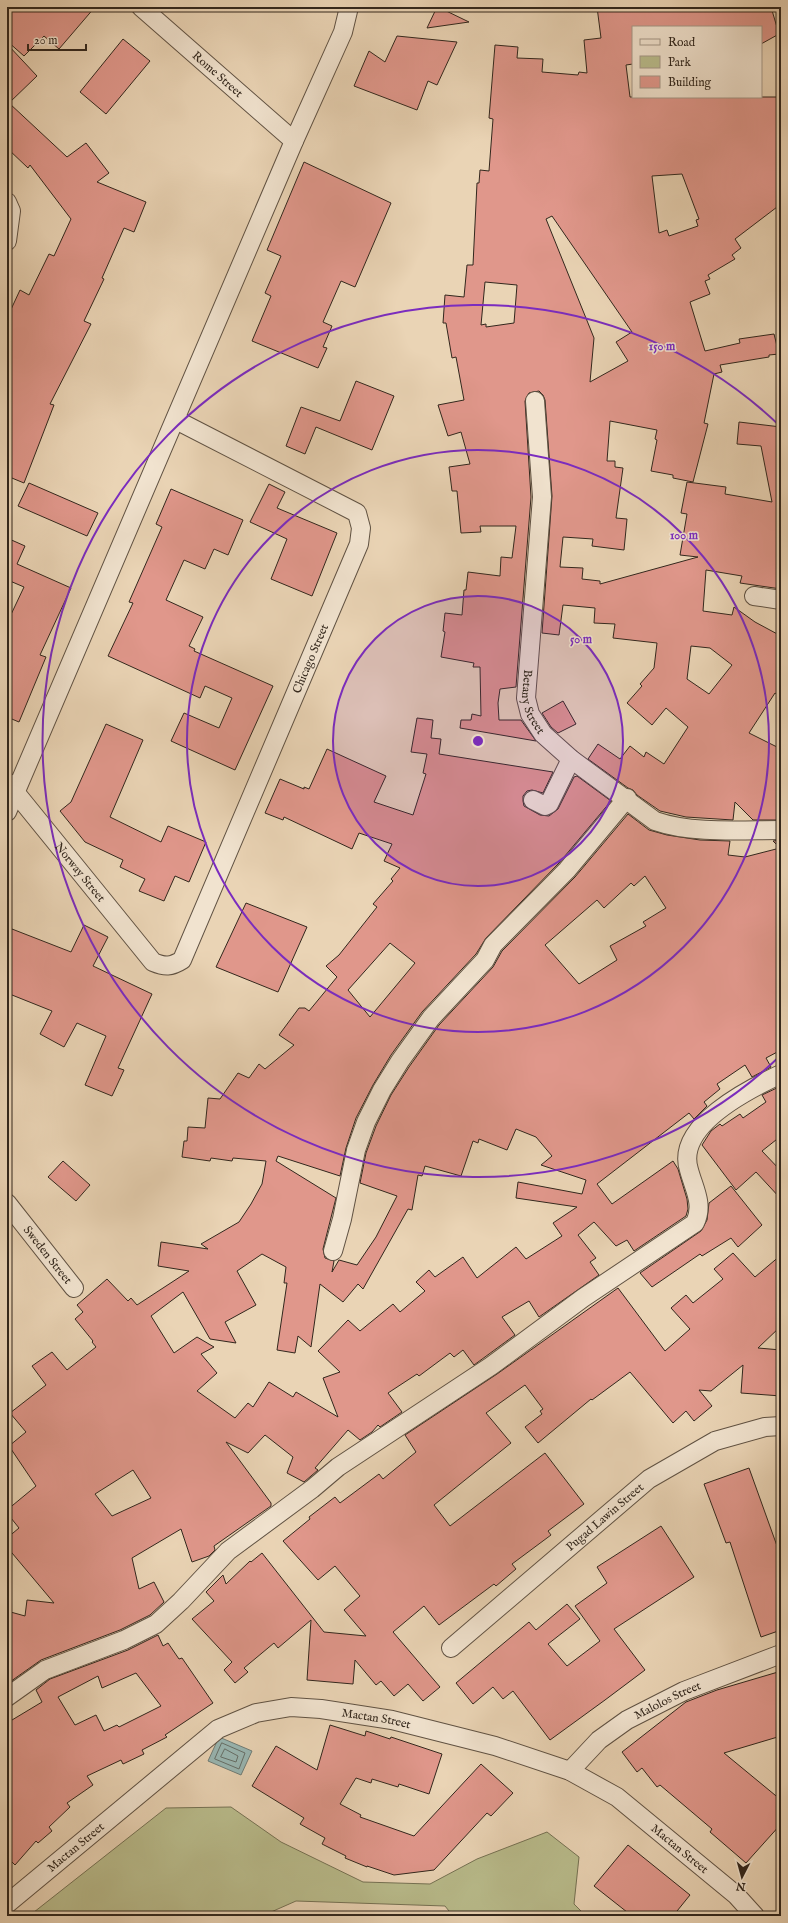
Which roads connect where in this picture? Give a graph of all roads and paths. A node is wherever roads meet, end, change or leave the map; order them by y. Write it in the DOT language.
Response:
graph roads {
  1 [pos="141,7"];
  2 [pos="349,7"];
  3 [pos="294,141"];
  4 [pos="7,202"];
  5 [pos="7,241"];
  6 [pos="534,401"];
  7 [pos="176,420"];
  8 [pos="754,596"];
  9 [pos="781,600"];
  10 [pos="571,759"];
  11 [pos="11,787"];
  12 [pos="627,798"];
  13 [pos="532,800"];
  14 [pos="7,812"];
  15 [pos="781,830"];
  16 [pos="153,962"];
  17 [pos="781,1074"];
  18 [pos="7,1203"];
  19 [pos="333,1251"];
  20 [pos="74,1288"];
  21 [pos="781,1426"];
  22 [pos="451,1648"];
  23 [pos="781,1654"];
  24 [pos="7,1697"];
  25 [pos="570,1771"];
  26 [pos="7,1904"];
  27 [pos="755,1916"];
  1 -- 3 [label="street, Rome Street"];
  2 -- 3 [label="street"];
  3 -- 7 [label="street"];
  4 -- 5 [label="street"];
  6 -- 10 [label="street, Betany Street"];
  7 -- 11 [label="street"];
  7 -- 16 [label="street, Chicago Street"];
  8 -- 9 [label="street"];
  10 -- 12 [label="street, Betany Street"];
  10 -- 13 [label="street"];
  11 -- 14 [label="street"];
  11 -- 16 [label="street, Norway Street"];
  12 -- 15 [label="street, Betany Street"];
  12 -- 19 [label="street"];
  17 -- 24 [label="street"];
  18 -- 20 [label="street, Sweden Street"];
  21 -- 22 [label="street, Pugad Lawin Street"];
  23 -- 25 [label="street, Malolos Street"];
  25 -- 26 [label="street, Mactan Street"];
  25 -- 27 [label="street, Mactan Street"];
}
